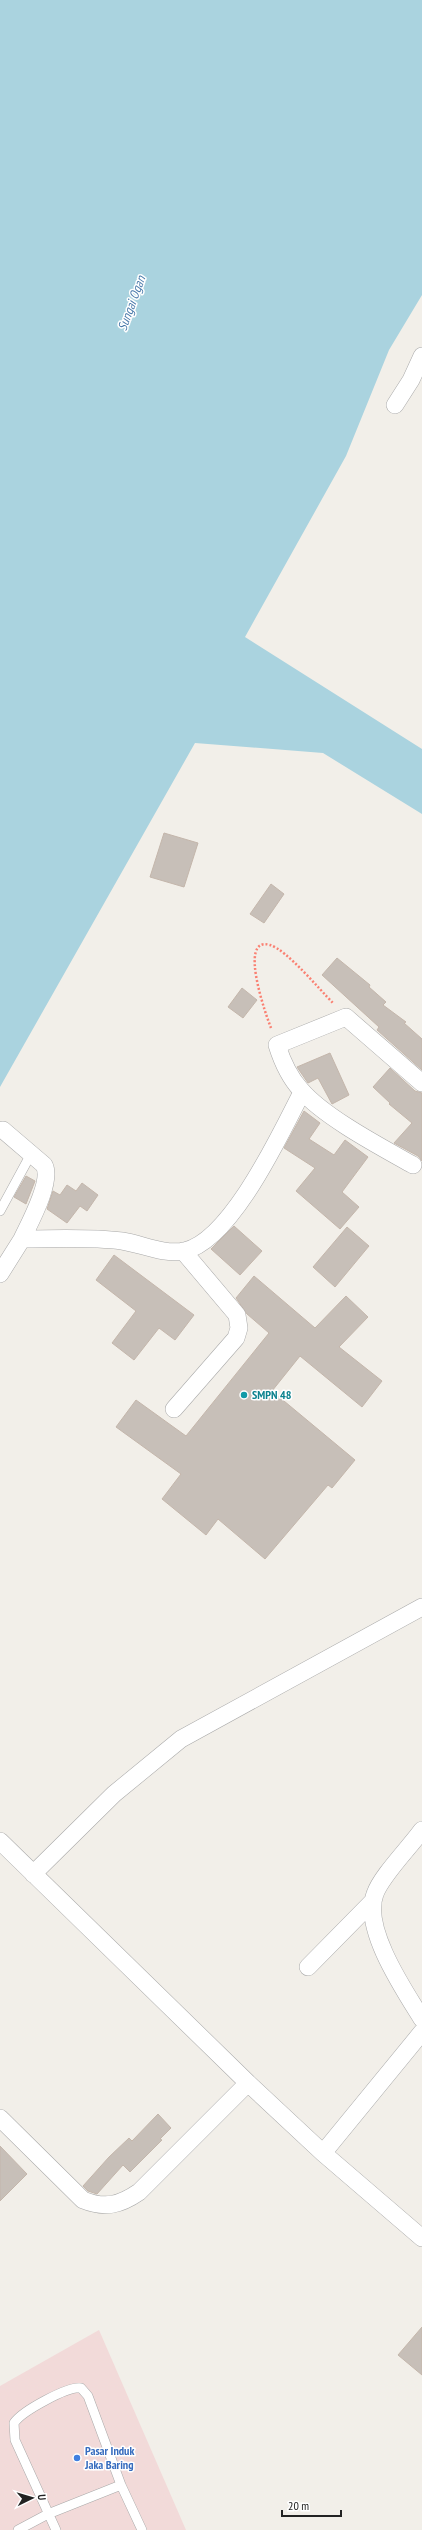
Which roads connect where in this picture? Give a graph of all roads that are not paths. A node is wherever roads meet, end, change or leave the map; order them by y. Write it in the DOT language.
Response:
graph roads {
  1 [pos="422,356"];
  2 [pos="395,405"];
  3 [pos="422,1083"];
  4 [pos="302,1092"];
  5 [pos="3,1130"];
  6 [pos="31,1154"];
  7 [pos="413,1165"];
  8 [pos="0,1211"];
  9 [pos="22,1239"];
  10 [pos="183,1251"];
  11 [pos="0,1274"];
  12 [pos="174,1409"];
  13 [pos="422,1607"];
  14 [pos="422,1830"];
  15 [pos="0,1841"];
  16 [pos="33,1874"];
  17 [pos="373,1901"];
  18 [pos="308,1967"];
  19 [pos="422,2019"];
  20 [pos="422,2032"];
  21 [pos="248,2084"];
  22 [pos="0,2118"];
  23 [pos="323,2153"];
  24 [pos="422,2238"];
  25 [pos="121,2485"];
  26 [pos="48,2514"];
  27 [pos="18,2530"];
  28 [pos="56,2530"];
  29 [pos="142,2530"];
  1 -- 2 [label="street"];
  3 -- 4 [label="street"];
  4 -- 7 [label="street"];
  4 -- 10 [label="street"];
  5 -- 6 [label="street"];
  6 -- 8 [label="lane"];
  6 -- 9 [label="street"];
  9 -- 10 [label="street"];
  9 -- 11 [label="street"];
  10 -- 12 [label="street"];
  13 -- 16 [label="street"];
  14 -- 17 [label="street"];
  15 -- 16 [label="street"];
  16 -- 21 [label="street"];
  17 -- 18 [label="street"];
  17 -- 19 [label="street"];
  20 -- 23 [label="street"];
  21 -- 22 [label="street"];
  21 -- 23 [label="street"];
  23 -- 24 [label="street"];
  25 -- 26 [label="lane"];
  25 -- 26 [label="lane"];
  25 -- 29 [label="lane"];
  26 -- 27 [label="lane"];
  26 -- 28 [label="lane"];
}
